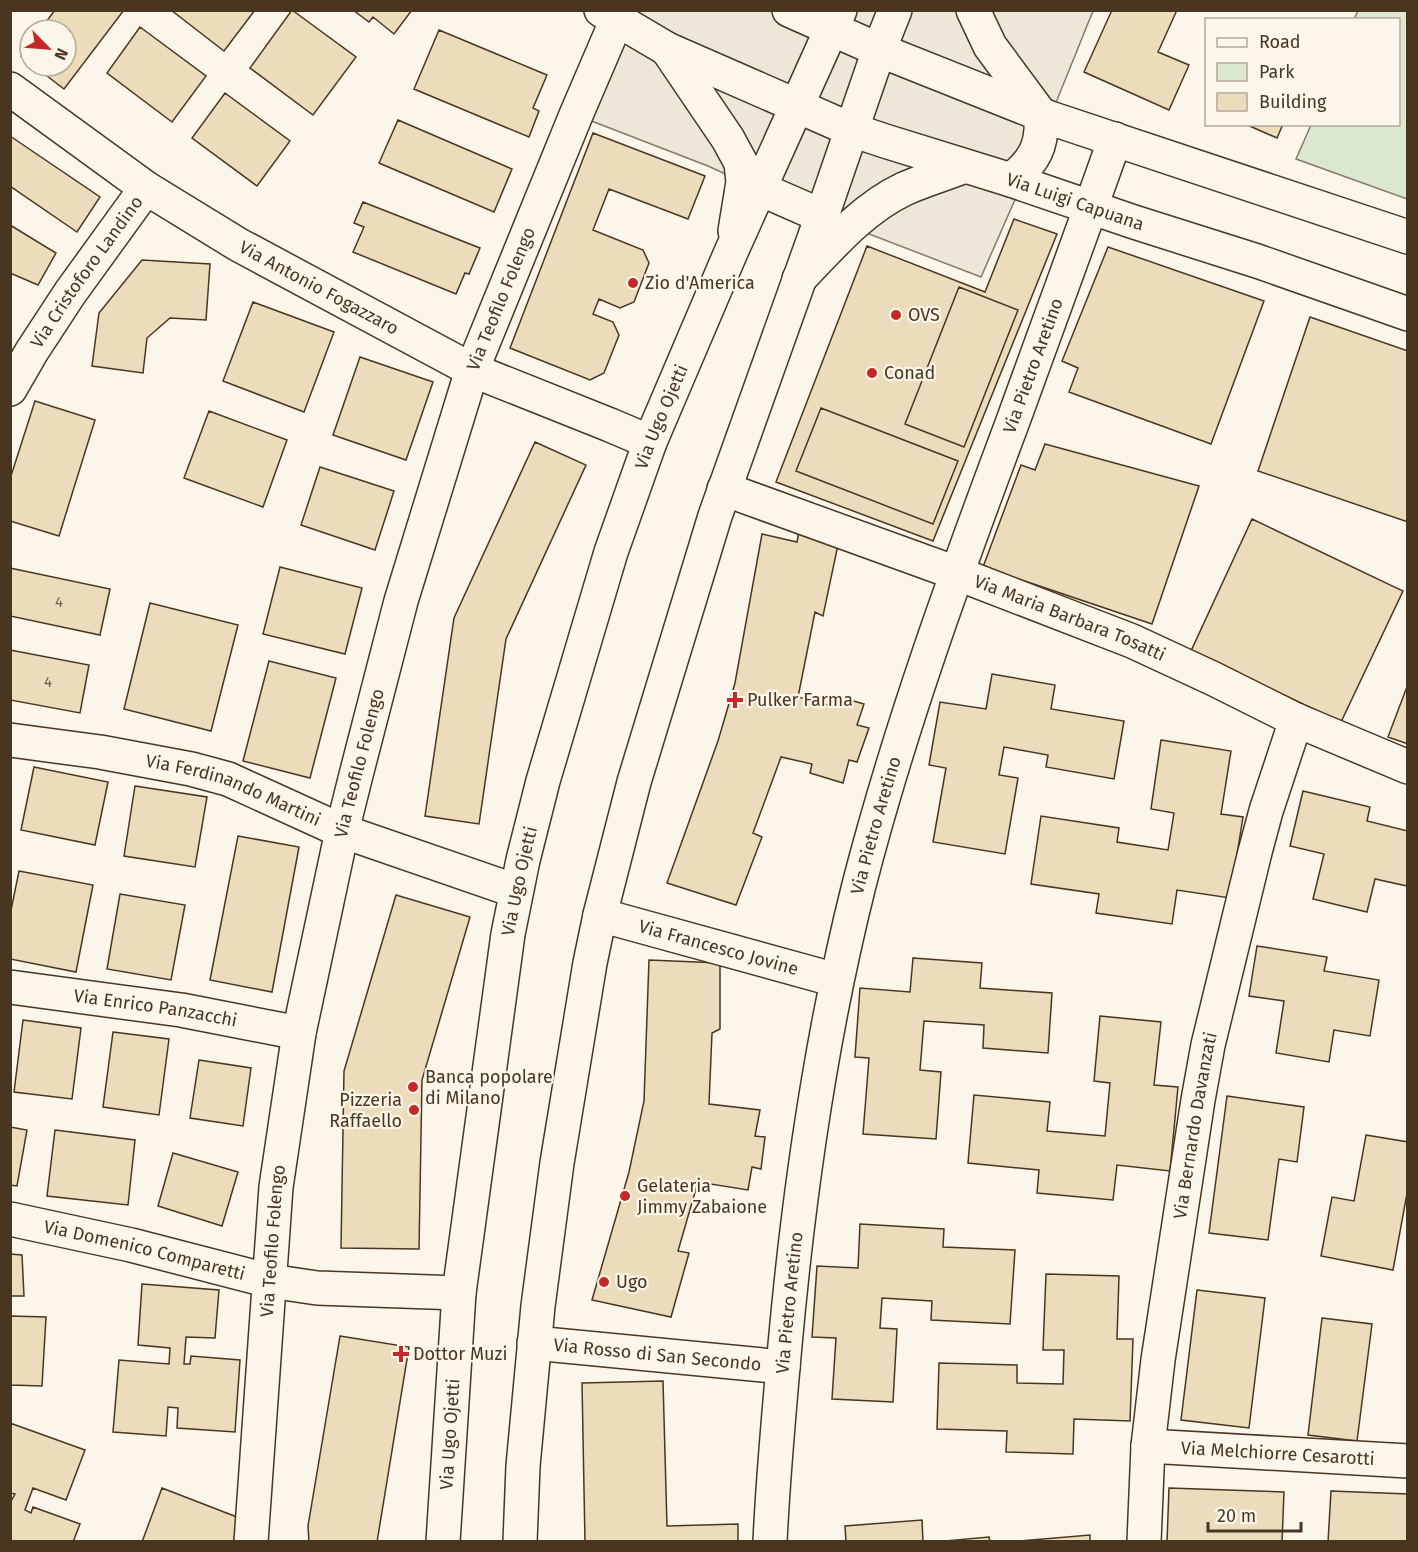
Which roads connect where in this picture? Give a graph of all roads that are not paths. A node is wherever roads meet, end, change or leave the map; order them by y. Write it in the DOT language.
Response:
graph roads {
  1 [pos="789,10"];
  2 [pos="895,10"];
  3 [pos="973,10"];
  4 [pos="613,14"];
  5 [pos="836,20"];
  6 [pos="667,49"];
  7 [pos="879,50"];
  8 [pos="10,89"];
  9 [pos="797,106"];
  10 [pos="1041,115"];
  11 [pos="852,130"];
  12 [pos="1115,140"];
  13 [pos="965,166"];
  14 [pos="1011,180"];
  15 [pos="146,188"];
  16 [pos="760,189"];
  17 [pos="1091,207"];
  18 [pos="822,216"];
  19 [pos="1407,237"];
  20 [pos="732,252"];
  21 [pos="800,279"];
  22 [pos="1407,314"];
  23 [pos="472,370"];
  24 [pos="10,389"];
  25 [pos="650,442"];
  26 [pos="724,489"];
  27 [pos="956,573"];
  28 [pos="1296,720"];
  29 [pos="10,740"];
  30 [pos="1407,766"];
  31 [pos="342,831"];
  32 [pos="516,891"];
  33 [pos="600,915"];
  34 [pos="836,980"];
  35 [pos="10,987"];
  36 [pos="299,1033"];
  37 [pos="10,1219"];
  38 [pos="270,1281"];
  39 [pos="459,1293"];
  40 [pos="534,1343"];
  41 [pos="783,1367"];
  42 [pos="1148,1446"];
  43 [pos="1407,1461"];
  44 [pos="251,1542"];
  45 [pos="443,1542"];
  46 [pos="520,1542"];
  47 [pos="770,1542"];
  48 [pos="1143,1542"];
  1 -- 5 [label="street"];
  2 -- 7 [label="street"];
  3 -- 10 [label="street"];
  4 -- 6 [label="street"];
  4 -- 23 [label="street, Via Teofilo Folengo"];
  5 -- 7 [label="street"];
  5 -- 9 [label="street"];
  6 -- 9 [label="street"];
  6 -- 20 [label="street"];
  7 -- 10 [label="street"];
  7 -- 11 [label="street"];
  8 -- 15 [label="street, Via Antonio Fogazzaro"];
  9 -- 11 [label="street"];
  9 -- 16 [label="street"];
  10 -- 12 [label="street"];
  10 -- 14 [label="street, Via Luigi Capuana"];
  11 -- 13 [label="street"];
  11 -- 18 [label="street"];
  12 -- 17 [label="street, Via Pietro Aretino"];
  12 -- 19 [label="street"];
  13 -- 14 [label="street"];
  13 -- 21 [label="street"];
  14 -- 17 [label="street, Via Luigi Capuana"];
  15 -- 23 [label="street, Via Antonio Fogazzaro"];
  15 -- 24 [label="street, Via Cristoforo Landino"];
  16 -- 18 [label="street"];
  16 -- 20 [label="street"];
  17 -- 22 [label="street, Via Luigi Capuana"];
  17 -- 27 [label="street, Via Pietro Aretino"];
  18 -- 21 [label="street"];
  20 -- 25 [label="street, Via Ugo Ojetti"];
  21 -- 26 [label="street"];
  23 -- 25 [label="street, Via Antonio Fogazzaro"];
  23 -- 31 [label="street, Via Teofilo Folengo"];
  25 -- 32 [label="street, Via Ugo Ojetti"];
  26 -- 27 [label="street, Via Maria Barbara Tosatti"];
  26 -- 33 [label="street"];
  27 -- 28 [label="street, Via Maria Barbara Tosatti"];
  27 -- 34 [label="street, Via Pietro Aretino"];
  28 -- 30 [label="street, Via Maria Barbara Tosatti"];
  28 -- 42 [label="street, Via Bernardo Davanzati"];
  29 -- 31 [label="street, Via Ferdinando Martini"];
  31 -- 32 [label="street, Via Ferdinando Martini"];
  31 -- 36 [label="street, Via Teofilo Folengo"];
  32 -- 39 [label="street, Via Ugo Ojetti"];
  33 -- 34 [label="street, Via Francesco Jovine"];
  33 -- 40 [label="street"];
  34 -- 41 [label="street, Via Pietro Aretino"];
  35 -- 36 [label="street, Via Enrico Panzacchi"];
  36 -- 38 [label="street, Via Teofilo Folengo"];
  37 -- 38 [label="street, Via Domenico Comparetti"];
  38 -- 39 [label="street, Via Domenico Comparetti"];
  38 -- 44 [label="street, Via Teofilo Folengo"];
  39 -- 45 [label="street, Via Ugo Ojetti"];
  40 -- 41 [label="street, Via Rosso di San Secondo"];
  40 -- 46 [label="street"];
  41 -- 47 [label="street, Via Pietro Aretino"];
  42 -- 43 [label="street, Via Melchiorre Cesarotti"];
  42 -- 48 [label="street, Via Bernardo Davanzati"];
}
